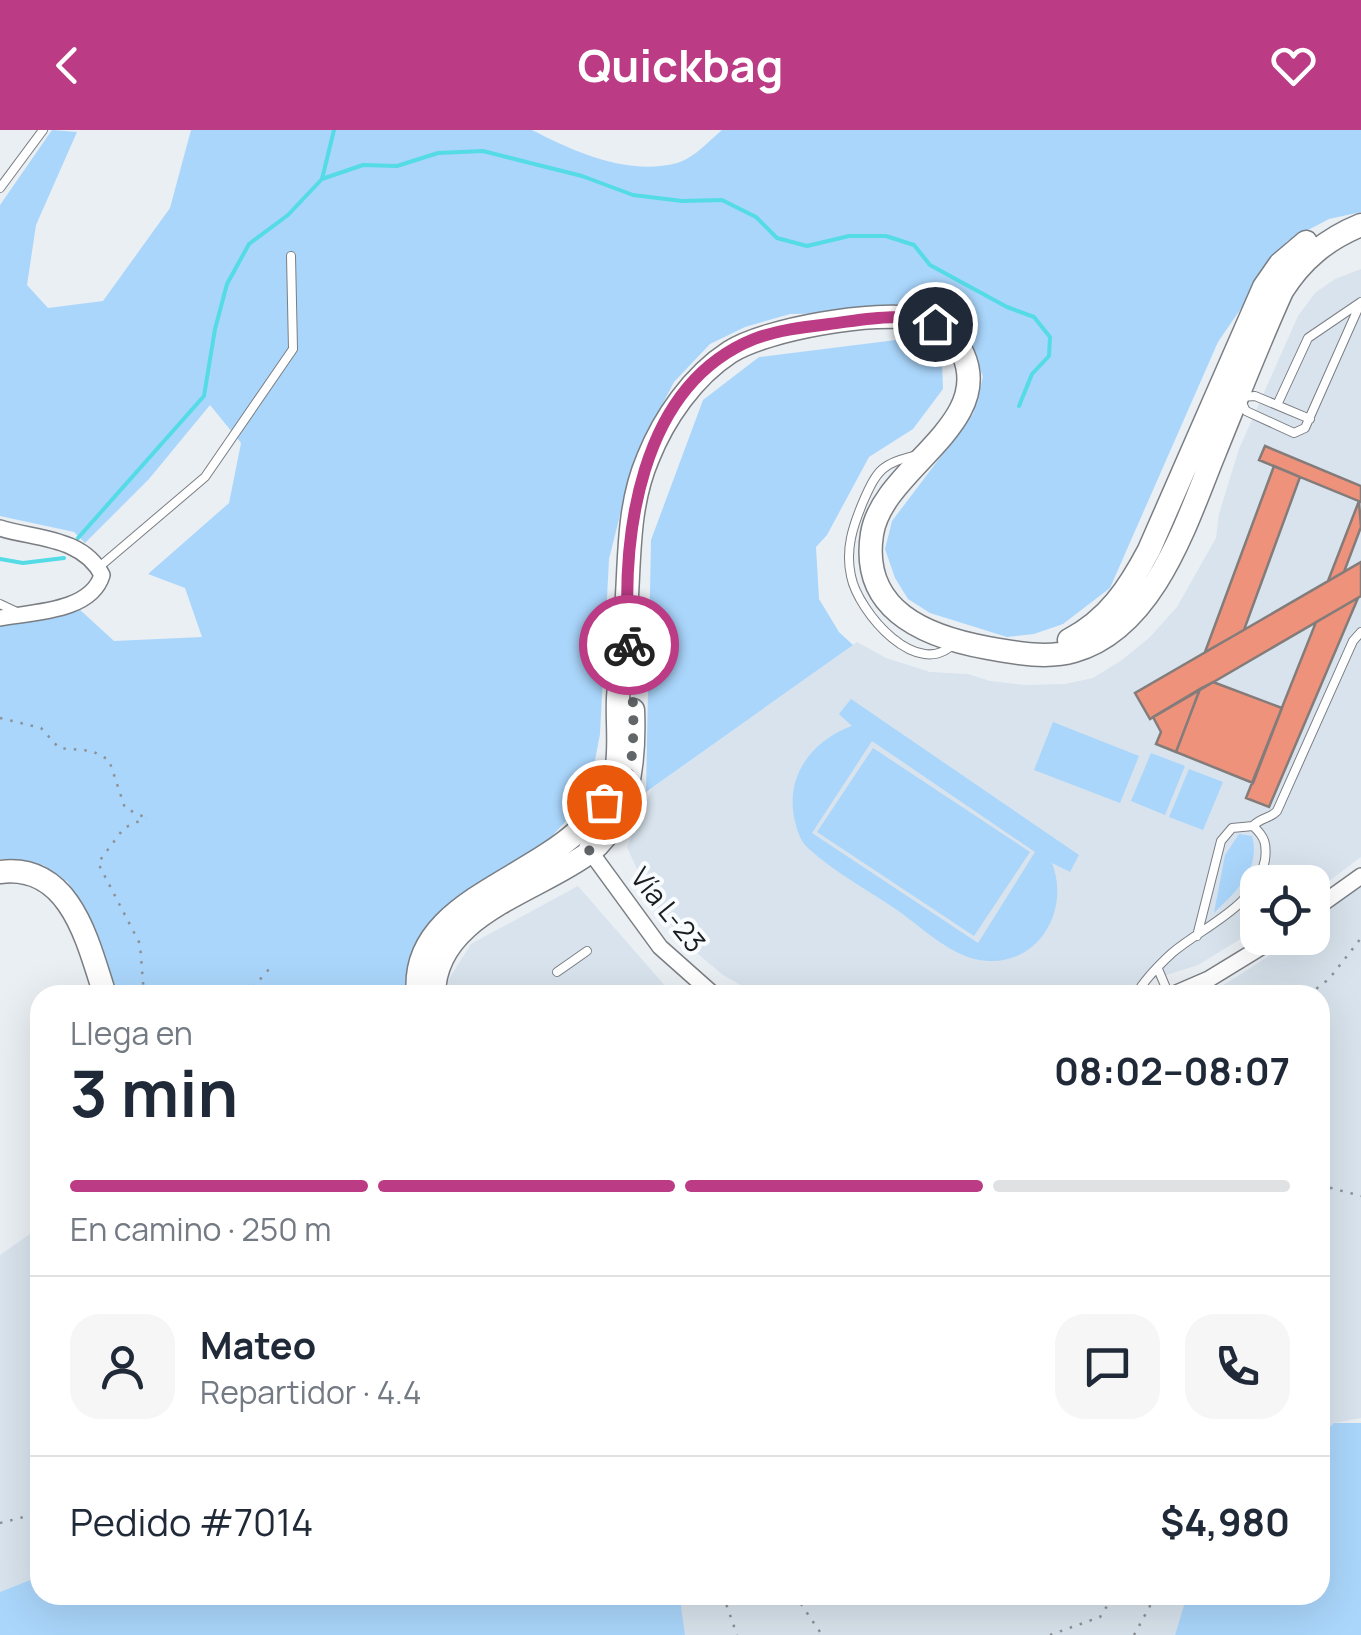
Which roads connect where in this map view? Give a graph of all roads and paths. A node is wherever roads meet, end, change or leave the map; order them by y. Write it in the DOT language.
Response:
graph roads {
  1 [pos="43,130"];
  2 [pos="0,188"];
  3 [pos="291,256"];
  4 [pos="1361,302"];
  5 [pos="1228,393"];
  6 [pos="1277,405"];
  7 [pos="1310,418"];
  8 [pos="0,528"];
  9 [pos="98,568"];
  10 [pos="0,604"];
  11 [pos="626,611"];
  12 [pos="21,614"];
  13 [pos="0,618"];
  14 [pos="1361,632"];
  15 [pos="0,718"];
  16 [pos="591,819"];
  17 [pos="1253,826"];
  18 [pos="564,844"];
  19 [pos="590,852"];
  20 [pos="0,872"];
  21 [pos="1361,876"];
  22 [pos="1330,898"];
  23 [pos="1197,936"];
  24 [pos="1361,938"];
  25 [pos="587,951"];
  26 [pos="1249,955"];
  27 [pos="271,967"];
  28 [pos="1158,969"];
  29 [pos="557,972"];
  30 [pos="102,985"];
  31 [pos="143,985"];
  32 [pos="255,985"];
  33 [pos="419,985"];
  34 [pos="435,985"];
  35 [pos="703,985"];
  36 [pos="1141,985"];
  37 [pos="1165,985"];
  38 [pos="1195,985"];
  39 [pos="1322,985"];
  40 [pos="1330,1188"];
  41 [pos="1361,1196"];
  42 [pos="30,1516"];
  43 [pos="0,1523"];
  44 [pos="726,1605"];
  45 [pos="802,1605"];
  46 [pos="1108,1605"];
  47 [pos="1150,1605"];
  48 [pos="737,1635"];
  49 [pos="822,1635"];
  50 [pos="1050,1635"];
  51 [pos="1134,1635"];
  1 -- 2 [label="lane"];
  3 -- 9 [label="lane"];
  4 -- 6 [label="lane"];
  4 -- 7 [label="lane"];
  5 -- 5 [label="main road"];
  5 -- 6 [label="lane"];
  5 -- 7 [label="lane"];
  5 -- 11 [label="main road"];
  6 -- 7 [label="lane"];
  8 -- 9 [label="street"];
  9 -- 12 [label="street"];
  10 -- 12 [label="lane"];
  11 -- 16 [label="main road"];
  11 -- 19 [label="main road"];
  12 -- 13 [label="street"];
  14 -- 17 [label="lane"];
  15 -- 31 [label="path"];
  16 -- 18 [label="main road"];
  16 -- 19 [label="street"];
  17 -- 23 [label="lane"];
  17 -- 23 [label="lane"];
  18 -- 19 [label="street"];
  18 -- 33 [label="main road"];
  19 -- 34 [label="main road"];
  19 -- 35 [label="street, Vía L-23"];
  20 -- 30 [label="main road"];
  21 -- 22 [label="street"];
  23 -- 28 [label="lane"];
  24 -- 39 [label="path"];
  25 -- 29 [label="lane"];
  26 -- 38 [label="street"];
  27 -- 32 [label="path"];
  28 -- 36 [label="lane"];
  28 -- 37 [label="lane"];
  40 -- 41 [label="path"];
  42 -- 43 [label="path"];
  44 -- 48 [label="path"];
  45 -- 49 [label="path"];
  46 -- 50 [label="path"];
  47 -- 51 [label="path"];
}
